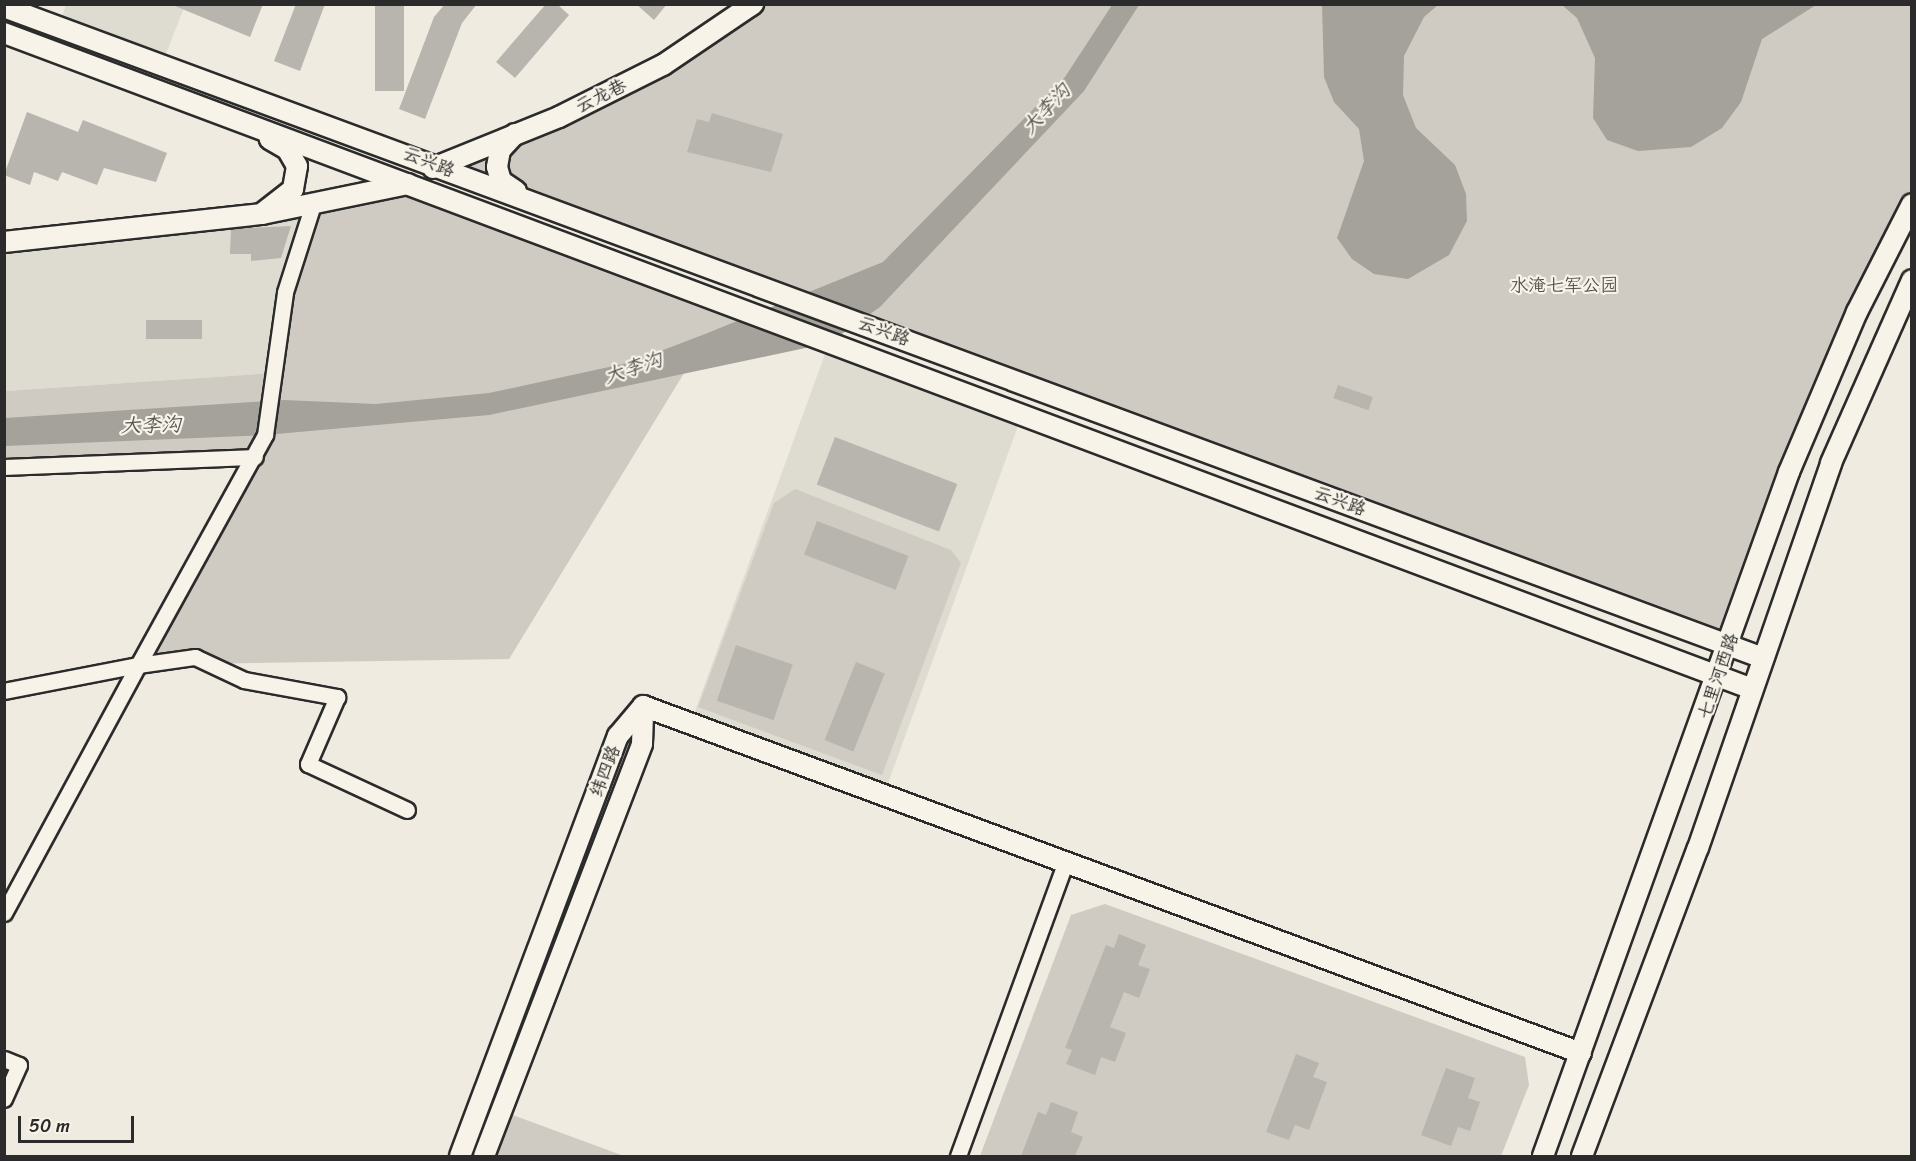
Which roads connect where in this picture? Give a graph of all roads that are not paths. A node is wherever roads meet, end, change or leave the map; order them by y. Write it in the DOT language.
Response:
graph roads {
  1 [pos="753,4"];
  2 [pos="4,7"];
  3 [pos="4,33"];
  4 [pos="248,124"];
  5 [pos="516,133"];
  6 [pos="436,165"];
  7 [pos="407,184"];
  8 [pos="528,199"];
  9 [pos="313,204"];
  10 [pos="1911,204"];
  11 [pos="262,214"];
  12 [pos="4,242"];
  13 [pos="1911,280"];
  14 [pos="255,457"];
  15 [pos="4,467"];
  16 [pos="1729,645"];
  17 [pos="1763,658"];
  18 [pos="138,665"];
  19 [pos="1718,676"];
  20 [pos="1752,689"];
  21 [pos="4,692"];
  22 [pos="643,706"];
  23 [pos="407,810"];
  24 [pos="1065,863"];
  25 [pos="4,913"];
  26 [pos="1581,1053"];
  27 [pos="4,1059"];
  28 [pos="4,1098"];
  29 [pos="460,1156"];
  30 [pos="484,1156"];
  31 [pos="958,1156"];
  32 [pos="1543,1156"];
  33 [pos="1585,1156"];
  1 -- 5 [label="street, 云龙巷"];
  2 -- 6 [label="street, 云兴路"];
  3 -- 4 [label="street, 云兴路"];
  4 -- 7 [label="street, 云兴路"];
  4 -- 11 [label="street"];
  5 -- 6 [label="street, 云龙巷"];
  5 -- 8 [label="street"];
  6 -- 7 [label="street, 云龙巷"];
  6 -- 8 [label="street, 云兴路"];
  7 -- 9 [label="street"];
  7 -- 19 [label="street, 云兴路"];
  8 -- 16 [label="street, 云兴路"];
  9 -- 11 [label="street"];
  9 -- 14 [label="street"];
  10 -- 16 [label="street, 七里河西路"];
  11 -- 12 [label="street"];
  13 -- 17 [label="street, 七里河西路"];
  14 -- 15 [label="street"];
  14 -- 18 [label="street"];
  16 -- 17 [label="street, 云兴路"];
  16 -- 19 [label="street, 七里河西路"];
  17 -- 20 [label="street, 七里河西路"];
  18 -- 21 [label="street"];
  18 -- 23 [label="street"];
  18 -- 25 [label="street"];
  19 -- 20 [label="street, 云兴路"];
  19 -- 26 [label="street, 七里河西路"];
  20 -- 33 [label="street, 七里河西路"];
  22 -- 24 [label="street"];
  22 -- 29 [label="street, 纬四路"];
  22 -- 30 [label="street, 纬四路"];
  24 -- 26 [label="street"];
  24 -- 31 [label="street"];
  26 -- 32 [label="street, 七里河西路"];
  27 -- 28 [label="street"];
}
